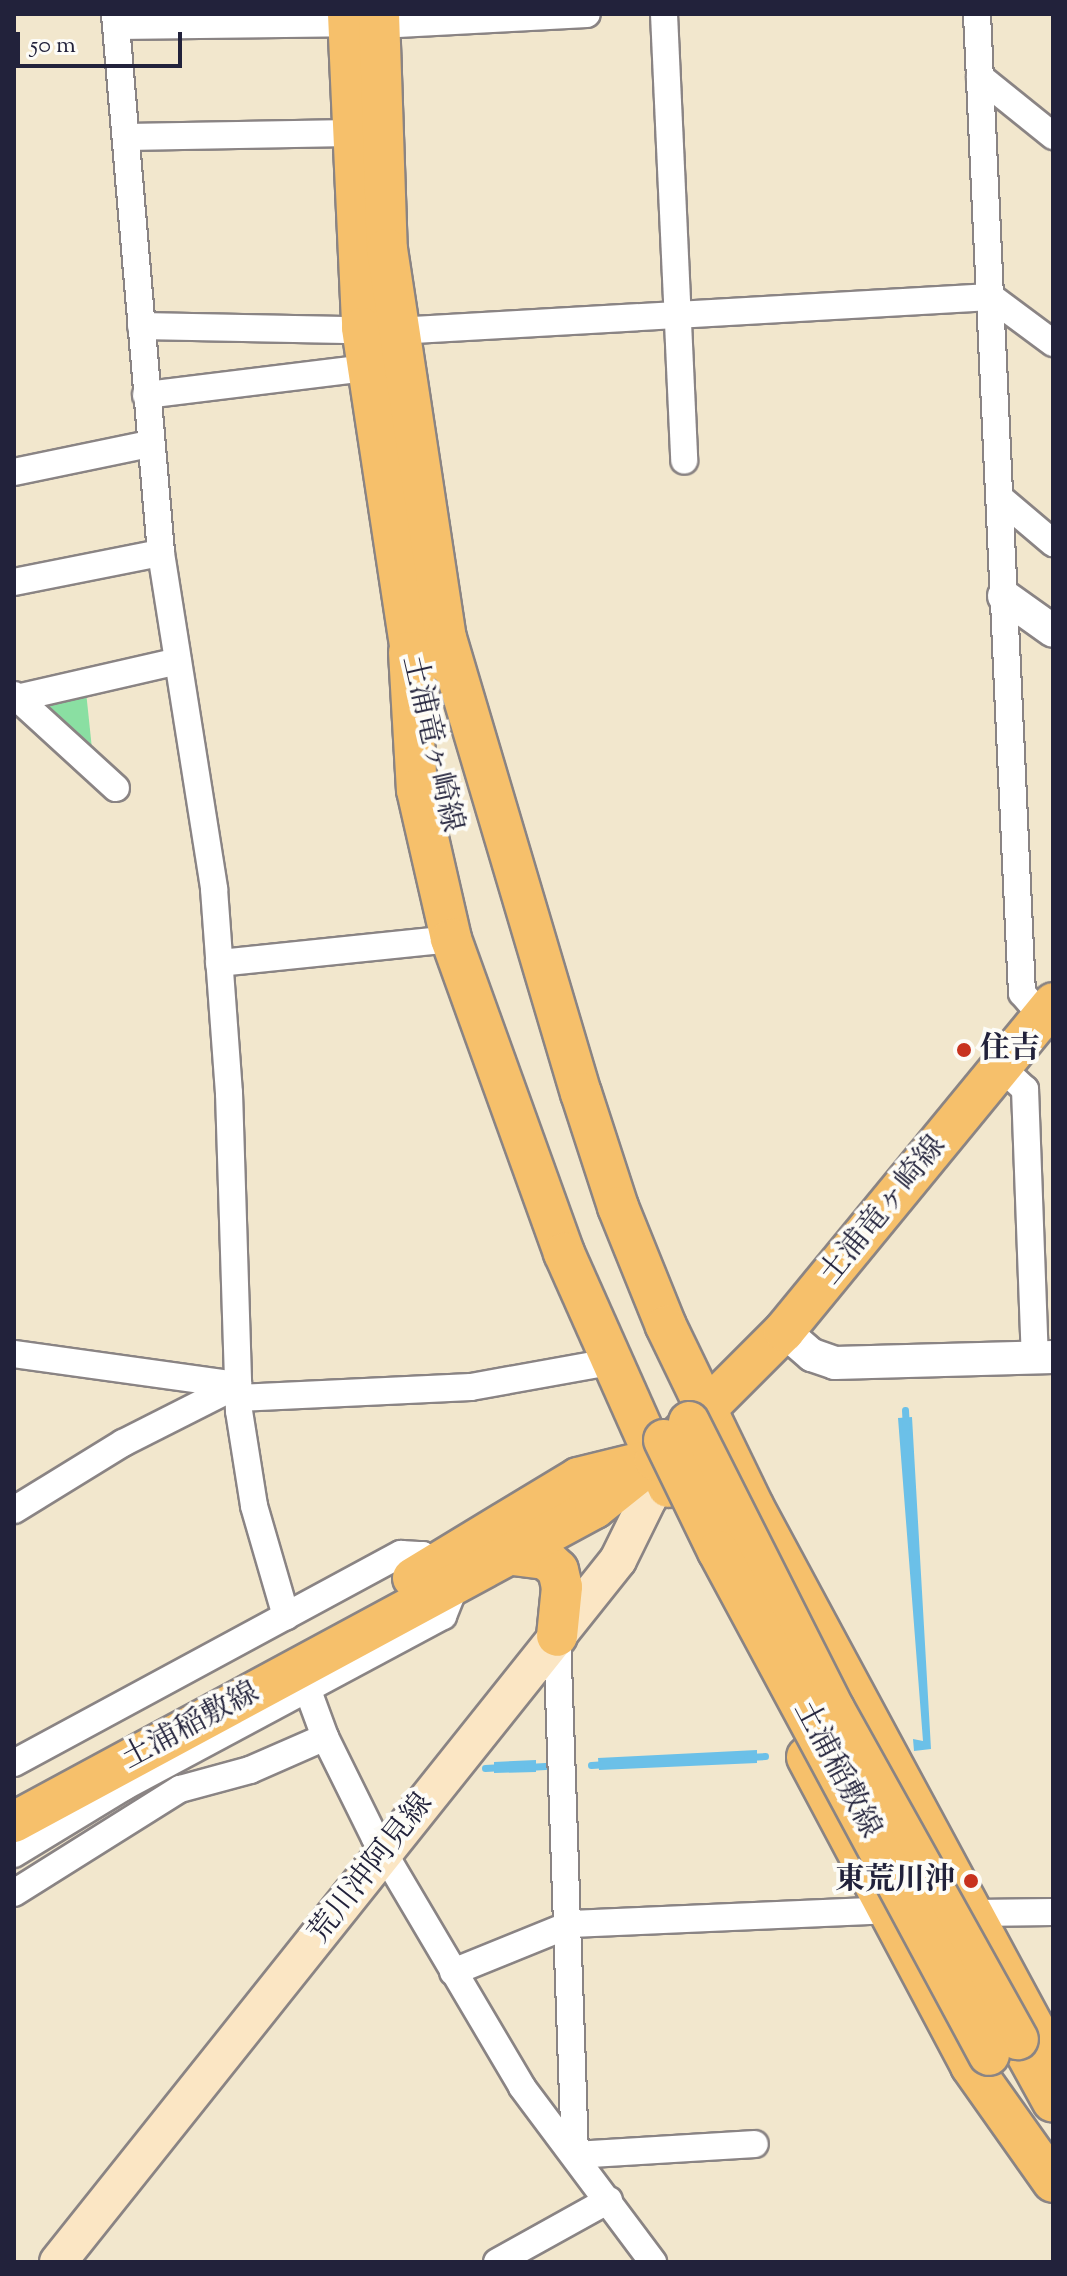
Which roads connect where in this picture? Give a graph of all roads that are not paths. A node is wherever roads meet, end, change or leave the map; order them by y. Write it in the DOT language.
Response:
graph roads {
  1 [pos="587,14"];
  2 [pos="664,14"];
  3 [pos="977,14"];
  4 [pos="363,19"];
  5 [pos="116,20"];
  6 [pos="980,77"];
  7 [pos="351,133"];
  8 [pos="1053,136"];
  9 [pos="126,137"];
  10 [pos="991,297"];
  11 [pos="679,312"];
  12 [pos="141,326"];
  13 [pos="379,330"];
  14 [pos="1053,343"];
  15 [pos="366,368"];
  16 [pos="146,395"];
  17 [pos="149,444"];
  18 [pos="684,461"];
  19 [pos="14,472"];
  20 [pos="1000,498"];
  21 [pos="1053,543"];
  22 [pos="161,553"];
  23 [pos="14,582"];
  24 [pos="1004,596"];
  25 [pos="1053,631"];
  26 [pos="446,638"];
  27 [pos="178,661"];
  28 [pos="16,696"];
  29 [pos="116,788"];
  30 [pos="472,914"];
  31 [pos="219,963"];
  32 [pos="1048,1010"];
  33 [pos="1001,1067"];
  34 [pos="784,1331"];
  35 [pos="14,1354"];
  36 [pos="1044,1358"];
  37 [pos="610,1362"];
  38 [pos="238,1392"];
  39 [pos="679,1433"];
  40 [pos="14,1510"];
  41 [pos="513,1555"];
  42 [pos="446,1575"];
  43 [pos="286,1616"];
  44 [pos="557,1636"];
  45 [pos="307,1688"];
  46 [pos="325,1737"];
  47 [pos="14,1763"];
  48 [pos="158,1769"];
  49 [pos="68,1778"];
  50 [pos="124,1787"];
  51 [pos="14,1792"];
  52 [pos="172,1794"];
  53 [pos="140,1814"];
  54 [pos="14,1822"];
  55 [pos="384,1853"];
  56 [pos="14,1854"];
  57 [pos="14,1893"];
  58 [pos="887,1910"];
  59 [pos="1053,1912"];
  60 [pos="975,1913"];
  61 [pos="571,1924"];
  62 [pos="453,1972"];
  63 [pos="1004,2047"];
  64 [pos="1053,2063"];
  65 [pos="1053,2102"];
  66 [pos="755,2144"];
  67 [pos="575,2155"];
  68 [pos="1053,2176"];
  69 [pos="1053,2182"];
  70 [pos="609,2200"];
  71 [pos="58,2262"];
  72 [pos="497,2262"];
  73 [pos="653,2262"];
  1 -- 4 [label="street"];
  2 -- 11 [label="street"];
  3 -- 6 [label="street"];
  4 -- 5 [label="street"];
  4 -- 7 [label="main road, 土浦竜ヶ崎線"];
  4 -- 13 [label="main road, 土浦竜ヶ崎線"];
  5 -- 9 [label="street"];
  6 -- 8 [label="street"];
  6 -- 10 [label="street"];
  7 -- 9 [label="street"];
  7 -- 13 [label="main road, 土浦竜ヶ崎線"];
  9 -- 12 [label="street"];
  10 -- 11 [label="street"];
  10 -- 14 [label="street"];
  10 -- 20 [label="street"];
  11 -- 13 [label="street"];
  11 -- 18 [label="street"];
  12 -- 13 [label="street"];
  12 -- 16 [label="street"];
  13 -- 15 [label="main road, 土浦竜ヶ崎線"];
  13 -- 26 [label="main road, 土浦竜ヶ崎線"];
  15 -- 16 [label="street"];
  15 -- 30 [label="main road, 土浦竜ヶ崎線"];
  16 -- 17 [label="street"];
  17 -- 19 [label="street"];
  17 -- 22 [label="street"];
  20 -- 21 [label="street"];
  20 -- 24 [label="street"];
  22 -- 23 [label="street"];
  22 -- 27 [label="street"];
  24 -- 25 [label="street"];
  24 -- 32 [label="street"];
  26 -- 30 [label="main road, 土浦竜ヶ崎線"];
  26 -- 39 [label="main road"];
  27 -- 28 [label="street"];
  27 -- 31 [label="street"];
  28 -- 29 [label="street"];
  30 -- 31 [label="street"];
  30 -- 37 [label="main road"];
  30 -- 39 [label="main road, 土浦竜ヶ崎線"];
  31 -- 38 [label="street"];
  32 -- 33 [label="main road, 土浦竜ヶ崎線"];
  33 -- 34 [label="main road, 土浦竜ヶ崎線"];
  33 -- 36 [label="street"];
  34 -- 36 [label="street"];
  34 -- 39 [label="main road, 土浦竜ヶ崎線"];
  35 -- 38 [label="street"];
  37 -- 38 [label="street"];
  37 -- 39 [label="main road"];
  38 -- 40 [label="street"];
  38 -- 43 [label="street"];
  39 -- 41 [label="main road, 土浦稲敷線"];
  39 -- 42 [label="main road, 土浦稲敷線"];
  39 -- 44 [label="main road, 荒川沖阿見線"];
  39 -- 58 [label="main road"];
  39 -- 60 [label="main road"];
  39 -- 63 [label="main road, 土浦稲敷線, bridge"];
  41 -- 42 [label="main road, 土浦稲敷線"];
  41 -- 44 [label="main road"];
  42 -- 43 [label="street"];
  42 -- 45 [label="street"];
  42 -- 49 [label="main road, 土浦稲敷線"];
  43 -- 47 [label="street"];
  44 -- 55 [label="main road, 荒川沖阿見線"];
  44 -- 61 [label="street"];
  45 -- 46 [label="street"];
  45 -- 48 [label="street"];
  46 -- 52 [label="street"];
  46 -- 55 [label="street"];
  48 -- 50 [label="street"];
  48 -- 52 [label="street"];
  49 -- 51 [label="main road, 土浦稲敷線"];
  49 -- 54 [label="main road, 土浦稲敷線"];
  50 -- 53 [label="street"];
  50 -- 56 [label="street"];
  52 -- 53 [label="street"];
  53 -- 57 [label="street"];
  55 -- 62 [label="street"];
  55 -- 71 [label="main road, 荒川沖阿見線"];
  58 -- 61 [label="street"];
  58 -- 69 [label="main road"];
  59 -- 60 [label="street"];
  60 -- 64 [label="main road"];
  61 -- 62 [label="street"];
  61 -- 67 [label="street"];
  62 -- 67 [label="street"];
  63 -- 65 [label="main road, 土浦稲敷線"];
  63 -- 68 [label="main road, 土浦稲敷線"];
  66 -- 67 [label="street"];
  67 -- 70 [label="street"];
  70 -- 72 [label="street"];
  70 -- 73 [label="street"];
}
